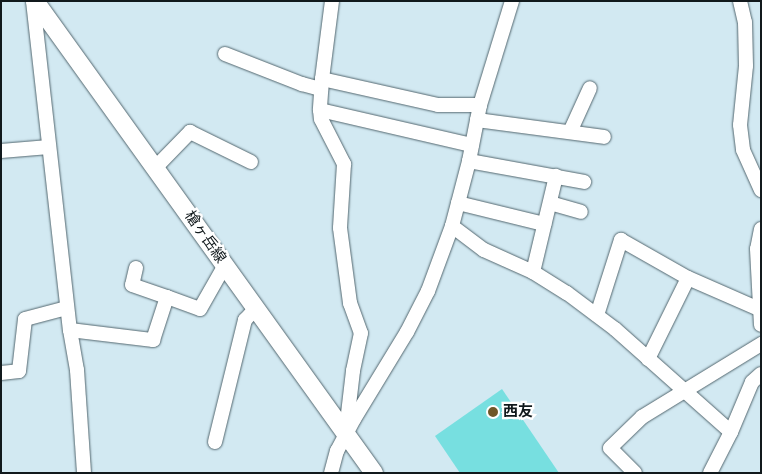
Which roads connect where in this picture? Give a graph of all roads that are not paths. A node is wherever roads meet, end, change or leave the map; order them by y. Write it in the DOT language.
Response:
graph roads {
  1 [pos="34,1"];
  2 [pos="332,1"];
  3 [pos="512,1"];
  4 [pos="740,1"];
  5 [pos="225,54"];
  6 [pos="322,84"];
  7 [pos="590,88"];
  8 [pos="480,105"];
  9 [pos="320,110"];
  10 [pos="477,120"];
  11 [pos="570,132"];
  12 [pos="604,136"];
  13 [pos="472,145"];
  14 [pos="49,147"];
  15 [pos="1,151"];
  16 [pos="469,161"];
  17 [pos="251,162"];
  18 [pos="156,167"];
  19 [pos="556,176"];
  20 [pos="584,182"];
  21 [pos="761,190"];
  22 [pos="458,203"];
  23 [pos="550,203"];
  24 [pos="580,212"];
  25 [pos="544,224"];
  26 [pos="452,226"];
  27 [pos="761,229"];
  28 [pos="759,249"];
  29 [pos="225,265"];
  30 [pos="136,268"];
  31 [pos="533,272"];
  32 [pos="688,278"];
  33 [pos="167,297"];
  34 [pos="67,308"];
  35 [pos="256,308"];
  36 [pos="759,309"];
  37 [pos="597,315"];
  38 [pos="761,325"];
  39 [pos="70,330"];
  40 [pos="761,344"];
  41 [pos="648,359"];
  42 [pos="1,373"];
  43 [pos="761,374"];
  44 [pos="685,390"];
  45 [pos="731,432"];
  46 [pos="346,434"];
  47 [pos="215,442"];
  48 [pos="84,473"];
  49 [pos="330,473"];
  50 [pos="374,473"];
  51 [pos="635,473"];
  52 [pos="710,473"];
  1 -- 14 [label="street"];
  1 -- 18 [label="main road, 槍ヶ岳線"];
  2 -- 6 [label="street"];
  3 -- 8 [label="street"];
  4 -- 21 [label="street"];
  5 -- 6 [label="street"];
  6 -- 8 [label="street"];
  6 -- 9 [label="street"];
  7 -- 11 [label="street"];
  8 -- 10 [label="street"];
  9 -- 13 [label="street"];
  9 -- 46 [label="street"];
  10 -- 11 [label="street"];
  10 -- 13 [label="street"];
  11 -- 12 [label="street"];
  13 -- 16 [label="street"];
  14 -- 15 [label="street"];
  14 -- 34 [label="street"];
  16 -- 19 [label="street"];
  16 -- 22 [label="street"];
  17 -- 18 [label="street"];
  18 -- 29 [label="main road, 槍ヶ岳線"];
  19 -- 20 [label="street"];
  19 -- 23 [label="street"];
  22 -- 25 [label="street"];
  22 -- 26 [label="street"];
  23 -- 24 [label="street"];
  23 -- 25 [label="street"];
  25 -- 31 [label="street"];
  26 -- 31 [label="street"];
  26 -- 46 [label="street"];
  27 -- 28 [label="street"];
  28 -- 36 [label="street"];
  29 -- 33 [label="street"];
  29 -- 35 [label="main road, 槍ヶ岳線"];
  30 -- 33 [label="street"];
  31 -- 37 [label="street"];
  32 -- 36 [label="street"];
  32 -- 37 [label="street"];
  32 -- 41 [label="street"];
  33 -- 39 [label="street"];
  34 -- 39 [label="street"];
  34 -- 42 [label="street"];
  35 -- 46 [label="main road, 槍ヶ岳線"];
  35 -- 47 [label="street"];
  36 -- 38 [label="street"];
  37 -- 41 [label="street"];
  39 -- 48 [label="street"];
  40 -- 44 [label="street"];
  41 -- 44 [label="street"];
  43 -- 45 [label="street"];
  44 -- 45 [label="street"];
  44 -- 51 [label="street"];
  45 -- 52 [label="street"];
  46 -- 49 [label="street"];
  46 -- 50 [label="main road, 槍ヶ岳線"];
}
